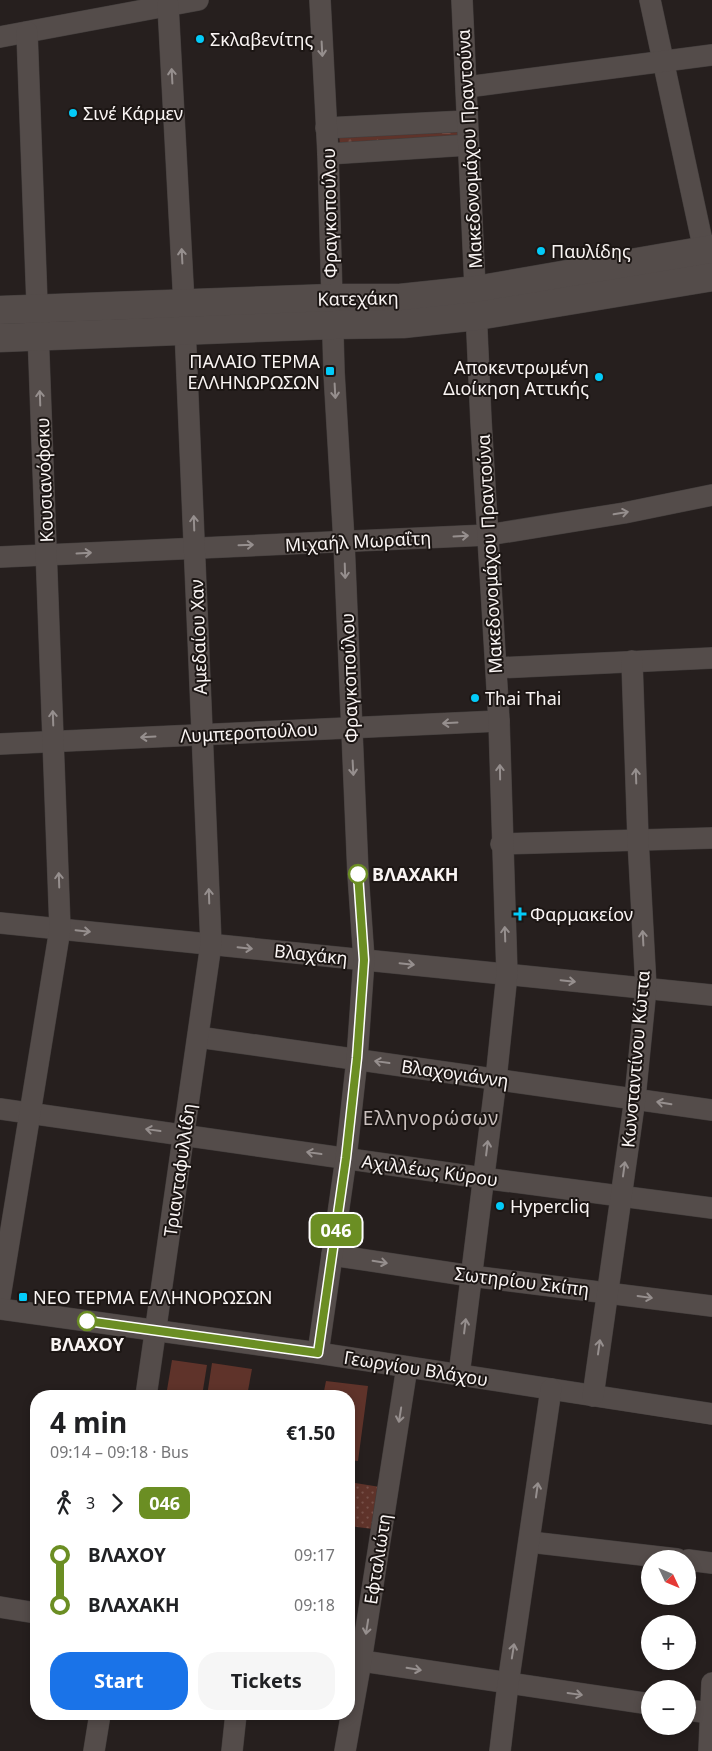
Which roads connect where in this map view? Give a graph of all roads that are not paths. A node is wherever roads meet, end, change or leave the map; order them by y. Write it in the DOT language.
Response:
graph roads {
  1 [pos="198,0"];
  2 [pos="320,0"];
  3 [pos="462,0"];
  4 [pos="650,0"];
  5 [pos="168,5"];
  6 [pos="27,32"];
  7 [pos="0,37"];
  8 [pos="712,55"];
  9 [pos="664,62"];
  10 [pos="467,87"];
  11 [pos="466,121"];
  12 [pos="326,128"];
  13 [pos="468,145"];
  14 [pos="328,154"];
  15 [pos="708,249"];
  16 [pos="711,279"];
  17 [pos="476,303"];
  18 [pos="38,309"];
  19 [pos="0,310"];
  20 [pos="332,312"];
  21 [pos="185,317"];
  22 [pos="38,337"];
  23 [pos="0,338"];
  24 [pos="712,495"];
  25 [pos="488,535"];
  26 [pos="344,542"];
  27 [pos="194,547"];
  28 [pos="46,554"];
  29 [pos="0,557"];
  30 [pos="712,658"];
  31 [pos="632,661"];
  32 [pos="496,668"];
  33 [pos="499,721"];
  34 [pos="351,728"];
  35 [pos="202,734"];
  36 [pos="54,741"];
  37 [pos="0,744"];
  38 [pos="712,838"];
  39 [pos="638,839"];
  40 [pos="501,844"];
  41 [pos="0,923"];
  42 [pos="60,929"];
  43 [pos="211,944"];
  44 [pos="364,960"];
  45 [pos="507,974"];
  46 [pos="646,988"];
  47 [pos="712,995"];
  48 [pos="198,1037"];
  49 [pos="357,1058"];
  50 [pos="496,1079"];
  51 [pos="635,1098"];
  52 [pos="0,1109"];
  53 [pos="712,1110"];
  54 [pos="31,1113"];
  55 [pos="184,1135"];
  56 [pos="346,1158"];
  57 [pos="483,1178"];
  58 [pos="620,1197"];
  59 [pos="712,1208"];
  60 [pos="332,1255"];
  61 [pos="471,1276"];
  62 [pos="607,1292"];
  63 [pos="0,1296"];
  64 [pos="712,1306"];
  65 [pos="0,1309"];
  66 [pos="157,1331"];
  67 [pos="318,1353"];
  68 [pos="407,1367"];
  69 [pos="459,1375"];
  70 [pos="551,1389"];
  71 [pos="147,1390"];
  72 [pos="593,1396"];
  73 [pos="712,1414"];
  74 [pos="530,1542"];
  75 [pos="641,1555"];
  76 [pos="696,1561"];
  77 [pos="712,1563"];
  78 [pos="0,1607"];
  79 [pos="30,1612"];
  80 [pos="355,1660"];
  81 [pos="712,1683"];
  82 [pos="508,1684"];
  83 [pos="641,1703"];
  84 [pos="696,1711"];
  85 [pos="710,1713"];
  86 [pos="99,1720"];
  87 [pos="235,1720"];
  88 [pos="348,1720"];
  89 [pos="94,1751"];
  90 [pos="232,1751"];
  91 [pos="345,1751"];
  92 [pos="500,1751"];
  93 [pos="709,1751"];
  1 -- 5 [label="street"];
  2 -- 12 [label="street, Φραγκοπούλου, one-way"];
  3 -- 10 [label="street, Μακεδονομάχου Πραντούνα"];
  4 -- 9 [label="street"];
  5 -- 6 [label="street"];
  21 -- 5 [label="street, Αμεδαίου Χαν, one-way"];
  6 -- 7 [label="street"];
  6 -- 18 [label="street, Κουσιανόφσκυ"];
  8 -- 9 [label="street"];
  9 -- 10 [label="street"];
  9 -- 15 [label="street"];
  10 -- 11 [label="street, Μακεδονομάχου Πραντούνα"];
  11 -- 12 [label="street"];
  11 -- 13 [label="street, Μακεδονομάχου Πραντούνα"];
  12 -- 14 [label="street, Φραγκοπούλου"];
  13 -- 14 [label="street"];
  13 -- 17 [label="street, Μακεδονομάχου Πραντούνα"];
  14 -- 20 [label="street, Φραγκοπούλου"];
  15 -- 16 [label="street"];
  15 -- 17 [label="main road, Κατεχάκη"];
  16 -- 17 [label="main road, Κατεχάκη"];
  17 -- 20 [label="main road, Κατεχάκη"];
  17 -- 25 [label="street, Μακεδονομάχου Πραντούνα"];
  18 -- 19 [label="main road, Κατεχάκη"];
  18 -- 21 [label="main road, Κατεχάκη"];
  18 -- 22 [label="street, Κουσιανόφσκυ"];
  20 -- 21 [label="main road, Κατεχάκη"];
  20 -- 26 [label="street, Φραγκοπούλου, one-way"];
  21 -- 22 [label="main road, Κατεχάκη"];
  27 -- 21 [label="street, Αμεδαίου Χαν, one-way"];
  22 -- 23 [label="main road, Κατεχάκη"];
  28 -- 22 [label="street, Κουσιανόφσκυ, one-way"];
  25 -- 24 [label="street, Μιχαήλ Μωραΐτη, one-way"];
  26 -- 25 [label="street, Μιχαήλ Μωραΐτη, one-way"];
  25 -- 32 [label="street, Μακεδονομάχου Πραντούνα"];
  27 -- 26 [label="street, Μιχαήλ Μωραΐτη, one-way"];
  26 -- 34 [label="street, Φραγκοπούλου, one-way"];
  28 -- 27 [label="street, Μιχαήλ Μωραΐτη, one-way"];
  27 -- 35 [label="street, Αμεδαίου Χαν"];
  28 -- 29 [label="street, Μιχαήλ Μωραΐτη"];
  36 -- 28 [label="street, Κουσιανόφσκυ, one-way"];
  30 -- 31 [label="street"];
  31 -- 32 [label="street"];
  39 -- 31 [label="street, Κωνσταντίνου Κώττα, one-way"];
  32 -- 33 [label="street, Μακεδονομάχου Πραντούνα"];
  33 -- 34 [label="street, Λυμπεροπούλου, one-way"];
  40 -- 33 [label="street, Μακεδονομάχου Πραντούνα, one-way"];
  34 -- 35 [label="street, Λυμπεροπούλου"];
  34 -- 44 [label="street, Φραγκοπούλου, one-way"];
  35 -- 36 [label="street, Λυμπεροπούλου, one-way"];
  43 -- 35 [label="street, Αμεδαίου Χαν, one-way"];
  36 -- 37 [label="street, Λυμπεροπούλου"];
  42 -- 36 [label="street, Κουσιανόφσκυ, one-way"];
  38 -- 39 [label="street"];
  39 -- 40 [label="street"];
  46 -- 39 [label="street, Κωνσταντίνου Κώττα, one-way"];
  45 -- 40 [label="street, Μακεδονομάχου Πραντούνα, one-way"];
  41 -- 42 [label="street, Βλαχάκη"];
  42 -- 43 [label="street, Βλαχάκη, one-way"];
  42 -- 54 [label="street, Κουσιανόφσκυ"];
  43 -- 44 [label="street, Βλαχάκη, one-way"];
  43 -- 48 [label="street, Τριανταφυλλίδη"];
  44 -- 45 [label="street, Βλαχάκη, one-way"];
  44 -- 49 [label="street, Φραγκοπούλου"];
  45 -- 46 [label="street, Βλαχάκη, one-way"];
  45 -- 50 [label="street, Μακεδονομάχου Πραντούνα"];
  46 -- 47 [label="street, Βλαχάκη"];
  46 -- 51 [label="street, Κωνσταντίνου Κώττα"];
  48 -- 49 [label="street, Βλαχογιάννη"];
  48 -- 55 [label="street, Τριανταφυλλίδη"];
  50 -- 49 [label="street, Βλαχογιάννη, one-way"];
  49 -- 56 [label="street, Φραγκοπούλου"];
  50 -- 51 [label="street, Βλαχογιάννη"];
  57 -- 50 [label="street, Μακεδονομάχου Πραντούνα, one-way"];
  53 -- 51 [label="street, Βλαχογιάννη, one-way"];
  58 -- 51 [label="street, Κωνσταντίνου Κώττα, one-way"];
  52 -- 54 [label="street, Αχιλλέως Κύρου"];
  55 -- 54 [label="street, Αχιλλέως Κύρου, one-way"];
  54 -- 63 [label="street, Κουσιανόφσκυ"];
  56 -- 55 [label="street, Αχιλλέως Κύρου, one-way"];
  55 -- 66 [label="street, Τριανταφυλλίδη"];
  56 -- 57 [label="street, Αχιλλέως Κύρου"];
  56 -- 60 [label="street, Φραγκοπούλου"];
  57 -- 58 [label="street, Αχιλλέως Κύρου"];
  57 -- 61 [label="street, Μακεδονομάχου Πραντούνα"];
  58 -- 59 [label="street, Αχιλλέως Κύρου"];
  58 -- 62 [label="street, Κωνσταντίνου Κώττα"];
  60 -- 61 [label="street, Σωτηρίου Σκίπη, one-way"];
  60 -- 67 [label="street, Φραγκοπούλου"];
  61 -- 62 [label="street, Σωτηρίου Σκίπη"];
  69 -- 61 [label="street, Μακεδονομάχου Πραντούνα, one-way"];
  62 -- 64 [label="street, Σωτηρίου Σκίπη, one-way"];
  72 -- 62 [label="street, Κωνσταντίνου Κώττα, one-way"];
  65 -- 66 [label="street, Γεωργίου Βλάχου"];
  66 -- 67 [label="street, Γεωργίου Βλάχου"];
  66 -- 71 [label="street, Τριανταφυλλίδη"];
  67 -- 68 [label="street, Γεωργίου Βλάχου"];
  68 -- 69 [label="street, Γεωργίου Βλάχου"];
  68 -- 80 [label="street, Εφταλιώτη, one-way"];
  69 -- 70 [label="street, Γεωργίου Βλάχου"];
  70 -- 72 [label="street, Γεωργίου Βλάχου"];
  74 -- 70 [label="street, one-way"];
  72 -- 73 [label="street, Γεωργίου Βλάχου"];
  74 -- 75 [label="street"];
  82 -- 74 [label="street, one-way"];
  76 -- 77 [label="street"];
  78 -- 79 [label="street"];
  80 -- 82 [label="street, one-way"];
  81 -- 85 [label="street"];
  82 -- 83 [label="street, one-way"];
  82 -- 92 [label="street"];
  84 -- 85 [label="street"];
  85 -- 93 [label="street"];
  86 -- 89 [label="street"];
  87 -- 90 [label="street"];
  88 -- 91 [label="street, Εφταλιώτη"];
}
